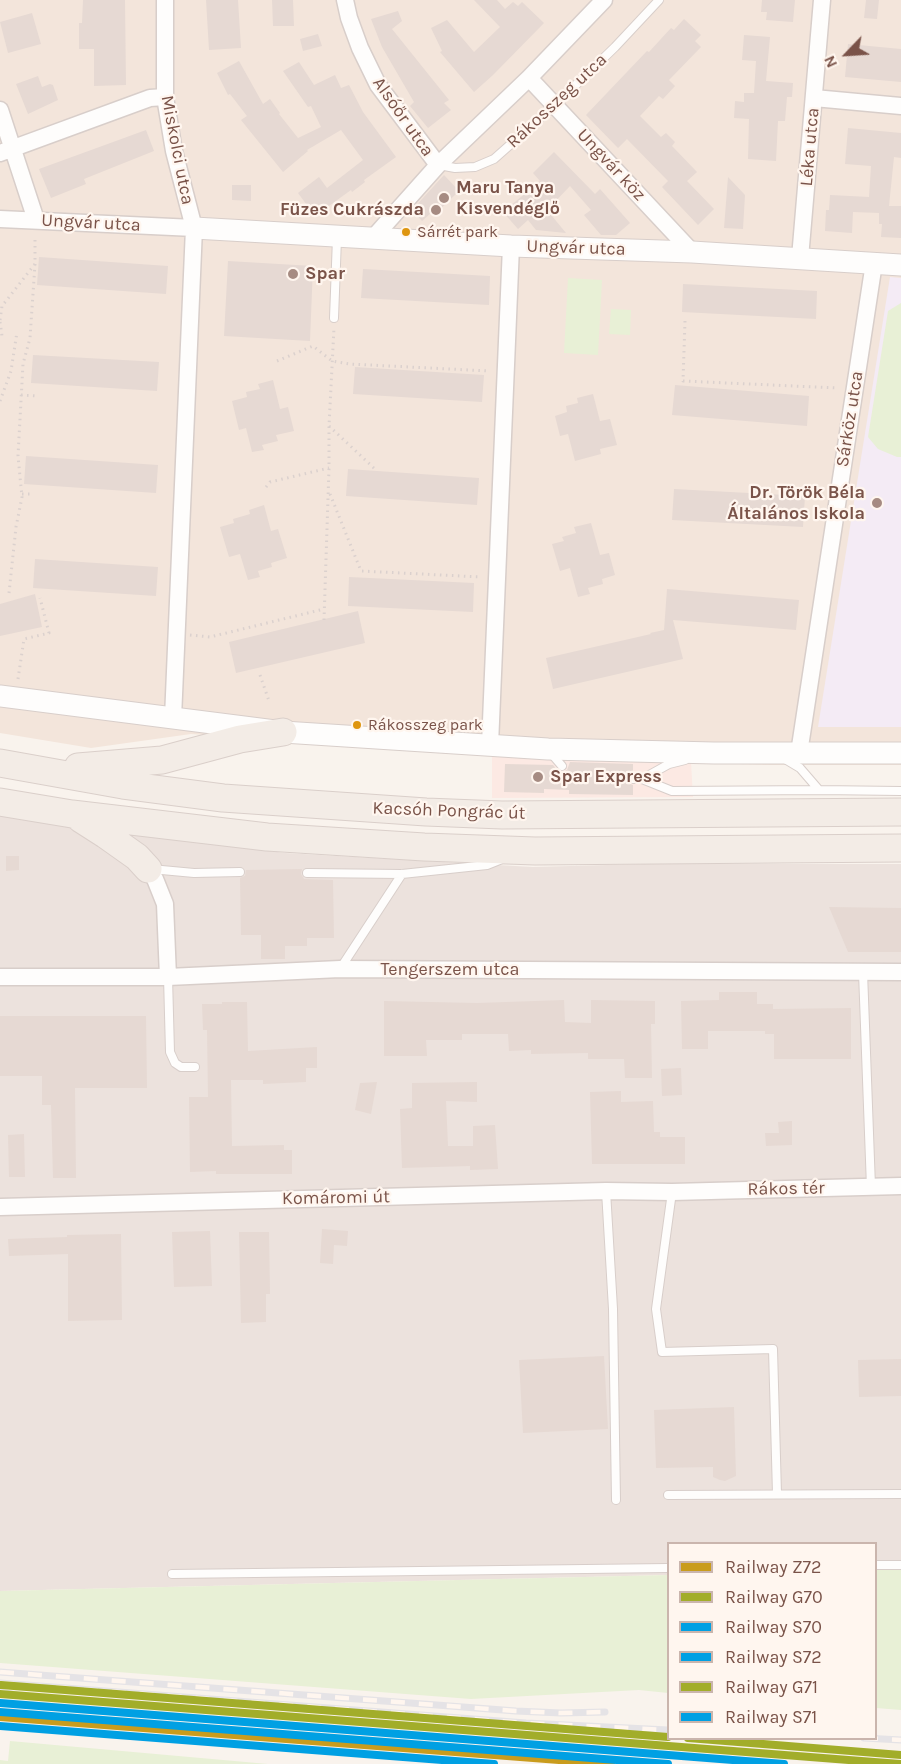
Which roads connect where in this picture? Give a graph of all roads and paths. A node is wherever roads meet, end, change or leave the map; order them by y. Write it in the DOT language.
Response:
graph roads {
  1 [pos="165,0"];
  2 [pos="345,0"];
  3 [pos="604,0"];
  4 [pos="659,0"];
  5 [pos="822,0"];
  6 [pos="529,78"];
  7 [pos="165,97"];
  8 [pos="814,98"];
  9 [pos="555,105"];
  10 [pos="901,106"];
  11 [pos="0,110"];
  12 [pos="7,150"];
  13 [pos="438,165"];
  14 [pos="0,219"];
  15 [pos="36,220"];
  16 [pos="194,228"];
  17 [pos="337,236"];
  18 [pos="373,238"];
  19 [pos="511,246"];
  20 [pos="692,252"];
  21 [pos="800,258"];
  22 [pos="874,263"];
  23 [pos="35,264"];
  24 [pos="901,264"];
  25 [pos="334,318"];
  26 [pos="0,321"];
  27 [pos="686,321"];
  28 [pos="17,332"];
  29 [pos="2,336"];
  30 [pos="332,361"];
  31 [pos="277,362"];
  32 [pos="506,373"];
  33 [pos="855,388"];
  34 [pos="21,395"];
  35 [pos="37,396"];
  36 [pos="0,401"];
  37 [pos="328,426"];
  38 [pos="329,468"];
  39 [pos="376,470"];
  40 [pos="266,487"];
  41 [pos="329,492"];
  42 [pos="22,494"];
  43 [pos="31,494"];
  44 [pos="497,578"];
  45 [pos="9,593"];
  46 [pos="40,598"];
  47 [pos="324,609"];
  48 [pos="324,620"];
  49 [pos="177,634"];
  50 [pos="260,675"];
  51 [pos="8,697"];
  52 [pos="269,701"];
  53 [pos="173,718"];
  54 [pos="283,732"];
  55 [pos="490,745"];
  56 [pos="548,749"];
  57 [pos="714,753"];
  58 [pos="770,753"];
  59 [pos="799,753"];
  60 [pos="901,753"];
  61 [pos="0,763"];
  62 [pos="561,766"];
  63 [pos="36,770"];
  64 [pos="819,790"];
  65 [pos="901,791"];
  66 [pos="0,802"];
  67 [pos="901,812"];
  68 [pos="72,814"];
  69 [pos="901,848"];
  70 [pos="535,851"];
  71 [pos="148,869"];
  72 [pos="240,872"];
  73 [pos="307,873"];
  74 [pos="402,874"];
  75 [pos="340,969"];
  76 [pos="864,972"];
  77 [pos="901,972"];
  78 [pos="168,976"];
  79 [pos="0,977"];
  80 [pos="195,1067"];
  81 [pos="901,1186"];
  82 [pos="871,1187"];
  83 [pos="606,1191"];
  84 [pos="672,1192"];
  85 [pos="0,1207"];
  86 [pos="777,1494"];
  87 [pos="901,1494"];
  88 [pos="668,1495"];
  89 [pos="616,1500"];
  90 [pos="877,1565"];
  91 [pos="901,1565"];
  92 [pos="667,1568"];
  93 [pos="172,1574"];
  1 -- 7 [label="street, Miskolci utca"];
  2 -- 13 [label="street, Alsóőr utca"];
  3 -- 6 [label="street, Rákosszeg utca"];
  4 -- 9 [label="lane, Rákosszeg utca"];
  5 -- 8 [label="street, Léka utca"];
  6 -- 9 [label="street, Ungvár köz"];
  6 -- 13 [label="street, Rákosszeg utca"];
  7 -- 12 [label="street"];
  7 -- 16 [label="street, Miskolci utca"];
  8 -- 10 [label="street"];
  8 -- 21 [label="street, Léka utca"];
  9 -- 13 [label="lane, Rákosszeg utca"];
  9 -- 20 [label="street, Ungvár köz"];
  11 -- 12 [label="street"];
  12 -- 15 [label="street"];
  13 -- 18 [label="street, Rákosszeg utca"];
  14 -- 15 [label="street, Ungvár utca"];
  15 -- 16 [label="street, Ungvár utca"];
  15 -- 23 [label="path"];
  16 -- 17 [label="street, Ungvár utca"];
  16 -- 49 [label="street"];
  17 -- 18 [label="street, Ungvár utca"];
  17 -- 25 [label="lane"];
  18 -- 19 [label="street, Ungvár utca"];
  19 -- 20 [label="street, Ungvár utca"];
  19 -- 32 [label="street"];
  20 -- 21 [label="street, Ungvár utca"];
  21 -- 22 [label="street, Ungvár utca"];
  22 -- 24 [label="street, Ungvár utca"];
  22 -- 33 [label="street, Sárköz utca"];
  23 -- 26 [label="path"];
  23 -- 34 [label="path"];
  25 -- 30 [label="path"];
  26 -- 29 [label="path"];
  27 -- 33 [label="path"];
  28 -- 36 [label="path"];
  30 -- 31 [label="path"];
  30 -- 32 [label="path"];
  30 -- 37 [label="path"];
  32 -- 44 [label="street"];
  33 -- 59 [label="street, Sárköz utca"];
  34 -- 35 [label="path"];
  34 -- 42 [label="path"];
  37 -- 38 [label="path"];
  37 -- 39 [label="path"];
  38 -- 40 [label="path"];
  38 -- 41 [label="path"];
  41 -- 44 [label="path"];
  41 -- 47 [label="path"];
  42 -- 43 [label="path"];
  42 -- 45 [label="path"];
  44 -- 55 [label="street"];
  46 -- 51 [label="path"];
  47 -- 48 [label="path"];
  47 -- 49 [label="path"];
  49 -- 53 [label="street"];
  50 -- 52 [label="path"];
  51 -- 53 [label="street"];
  53 -- 54 [label="street"];
  54 -- 55 [label="street"];
  54 -- 63 [label="main road"];
  55 -- 56 [label="street"];
  56 -- 57 [label="street"];
  56 -- 62 [label="lane"];
  57 -- 58 [label="street"];
  57 -- 64 [label="lane"];
  58 -- 59 [label="street"];
  58 -- 64 [label="lane"];
  59 -- 60 [label="street"];
  61 -- 63 [label="main road, Kacsóh Pongrác út"];
  63 -- 67 [label="main road, Kacsóh Pongrác út"];
  64 -- 65 [label="lane"];
  66 -- 68 [label="main road, Kacsóh Pongrác út"];
  68 -- 70 [label="main road, Kacsóh Pongrác út"];
  68 -- 71 [label="main road"];
  69 -- 70 [label="main road, Kacsóh Pongrác út"];
  70 -- 74 [label="lane"];
  71 -- 72 [label="lane"];
  71 -- 78 [label="street"];
  73 -- 74 [label="lane"];
  74 -- 75 [label="lane"];
  75 -- 76 [label="street, Tengerszem utca"];
  75 -- 78 [label="street, Tengerszem utca"];
  76 -- 77 [label="street, Tengerszem utca"];
  76 -- 82 [label="lane"];
  78 -- 79 [label="street, Tengerszem utca"];
  78 -- 80 [label="lane"];
  81 -- 82 [label="street, Rákos tér"];
  82 -- 84 [label="street, Rákos tér"];
  83 -- 84 [label="street, Komáromi út"];
  83 -- 85 [label="street, Komáromi út"];
  83 -- 89 [label="lane"];
  84 -- 86 [label="lane"];
  86 -- 87 [label="lane"];
  86 -- 88 [label="lane"];
  90 -- 91 [label="lane"];
  92 -- 93 [label="lane"];
}
